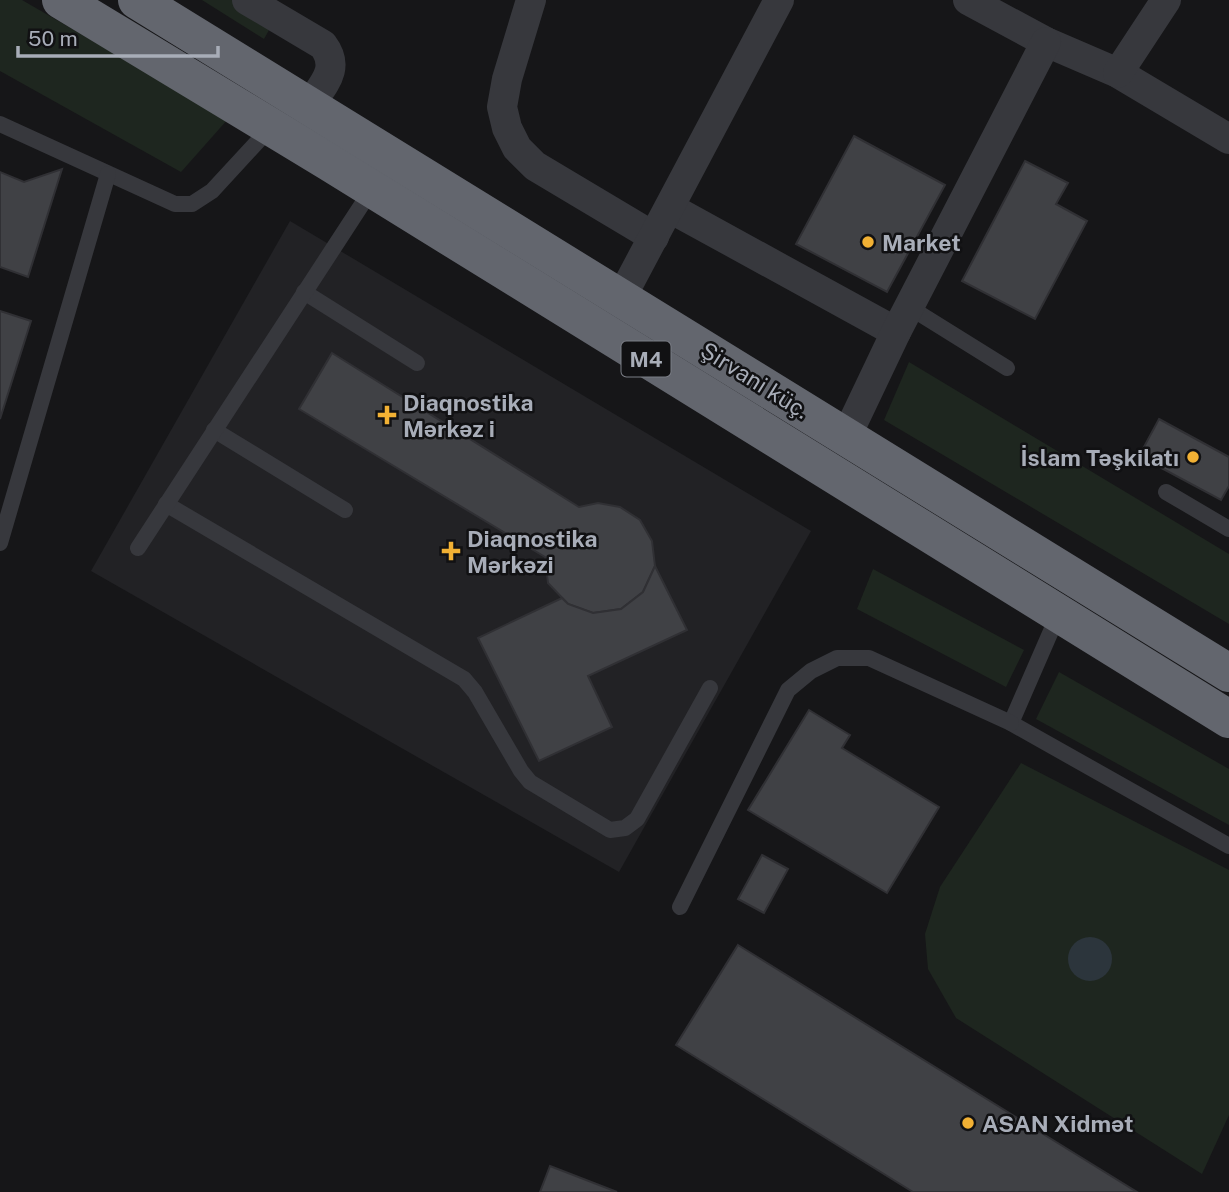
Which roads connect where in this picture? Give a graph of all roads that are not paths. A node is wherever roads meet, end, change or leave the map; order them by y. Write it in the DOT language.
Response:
graph roads {
  1 [pos="61,0"];
  2 [pos="137,0"];
  3 [pos="247,0"];
  4 [pos="531,0"];
  5 [pos="779,0"];
  6 [pos="968,0"];
  7 [pos="1166,0"];
  8 [pos="1046,42"];
  9 [pos="1118,73"];
  10 [pos="309,106"];
  11 [pos="0,124"];
  12 [pos="271,127"];
  13 [pos="1229,139"];
  14 [pos="108,174"];
  15 [pos="372,189"];
  16 [pos="670,208"];
  17 [pos="654,237"];
  18 [pos="304,292"];
  19 [pos="621,298"];
  20 [pos="903,319"];
  21 [pos="417,363"];
  22 [pos="1007,369"];
  23 [pos="214,430"];
  24 [pos="846,437"];
  25 [pos="1166,492"];
  26 [pos="166,504"];
  27 [pos="345,510"];
  28 [pos="1229,529"];
  29 [pos="0,543"];
  30 [pos="138,548"];
  31 [pos="1058,615"];
  32 [pos="1229,673"];
  33 [pos="710,688"];
  34 [pos="1229,719"];
  35 [pos="1011,723"];
  36 [pos="1229,846"];
  37 [pos="680,907"];
  1 -- 12 [label="highway, M4"];
  2 -- 10 [label="highway, Şirvani küç. / M4"];
  3 -- 10 [label="street"];
  4 -- 17 [label="street"];
  5 -- 16 [label="street"];
  6 -- 8 [label="street"];
  7 -- 9 [label="street"];
  8 -- 9 [label="street"];
  8 -- 20 [label="street"];
  9 -- 13 [label="street"];
  10 -- 19 [label="highway, Şirvani küç. / M4"];
  11 -- 14 [label="lane"];
  12 -- 14 [label="lane"];
  12 -- 15 [label="highway, M4"];
  14 -- 29 [label="lane"];
  15 -- 18 [label="lane"];
  15 -- 31 [label="highway, M4"];
  16 -- 17 [label="street"];
  16 -- 20 [label="street"];
  17 -- 19 [label="street"];
  18 -- 21 [label="lane"];
  18 -- 23 [label="lane"];
  19 -- 24 [label="highway, Şirvani küç. / M4"];
  20 -- 22 [label="lane"];
  20 -- 24 [label="street"];
  23 -- 26 [label="lane"];
  23 -- 27 [label="lane"];
  24 -- 32 [label="highway, Şirvani küç. / M4"];
  25 -- 28 [label="lane"];
  26 -- 30 [label="lane"];
  26 -- 33 [label="lane"];
  31 -- 34 [label="highway, M4"];
  31 -- 35 [label="lane"];
  35 -- 36 [label="lane"];
  35 -- 37 [label="lane"];
}
